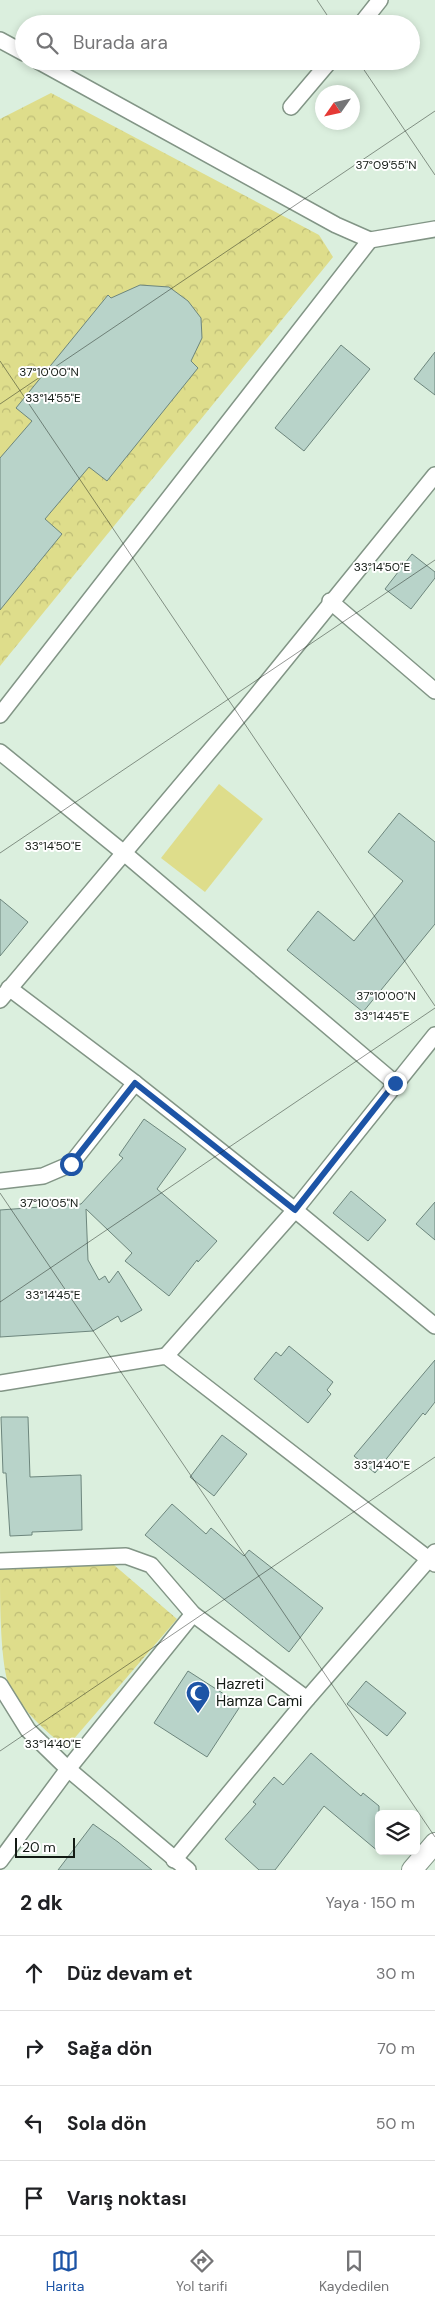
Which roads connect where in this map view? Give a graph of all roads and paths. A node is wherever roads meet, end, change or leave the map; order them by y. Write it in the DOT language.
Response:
graph roads {
  1 [pos="380,0"];
  2 [pos="368,15"];
  3 [pos="0,40"];
  4 [pos="15,48"];
  5 [pos="54,70"];
  6 [pos="323,70"];
  7 [pos="291,108"];
  8 [pos="435,229"];
  9 [pos="370,240"];
  10 [pos="435,475"];
  11 [pos="330,601"];
  12 [pos="435,691"];
  13 [pos="0,714"];
  14 [pos="0,752"];
  15 [pos="124,853"];
  16 [pos="4,994"];
  17 [pos="435,1035"];
  18 [pos="135,1083"];
  19 [pos="395,1083"];
  20 [pos="0,1181"];
  21 [pos="295,1210"];
  22 [pos="435,1326"];
  23 [pos="166,1356"];
  24 [pos="0,1383"];
  25 [pos="433,1559"];
  26 [pos="0,1561"];
  27 [pos="193,1614"];
  28 [pos="0,1685"];
  29 [pos="307,1699"];
  30 [pos="68,1769"];
  31 [pos="435,1843"];
  32 [pos="174,1860"];
  33 [pos="0,1861"];
  34 [pos="188,1870"];
  35 [pos="412,1870"];
  1 -- 2 [label="street"];
  3 -- 4 [label="street"];
  5 -- 9 [label="street"];
  6 -- 7 [label="street"];
  8 -- 9 [label="street"];
  9 -- 13 [label="street"];
  10 -- 11 [label="street"];
  11 -- 12 [label="street"];
  11 -- 15 [label="street"];
  14 -- 15 [label="street"];
  15 -- 16 [label="street"];
  15 -- 19 [label="street"];
  16 -- 18 [label="street"];
  17 -- 19 [label="street"];
  18 -- 20 [label="street"];
  18 -- 21 [label="street"];
  19 -- 21 [label="street"];
  21 -- 22 [label="street"];
  21 -- 23 [label="street"];
  23 -- 24 [label="street"];
  23 -- 25 [label="street"];
  25 -- 29 [label="street"];
  26 -- 27 [label="street"];
  27 -- 29 [label="street"];
  27 -- 30 [label="street"];
  28 -- 30 [label="street"];
  29 -- 32 [label="street"];
  30 -- 32 [label="street"];
  30 -- 33 [label="street"];
  31 -- 35 [label="street"];
  32 -- 34 [label="street"];
}
